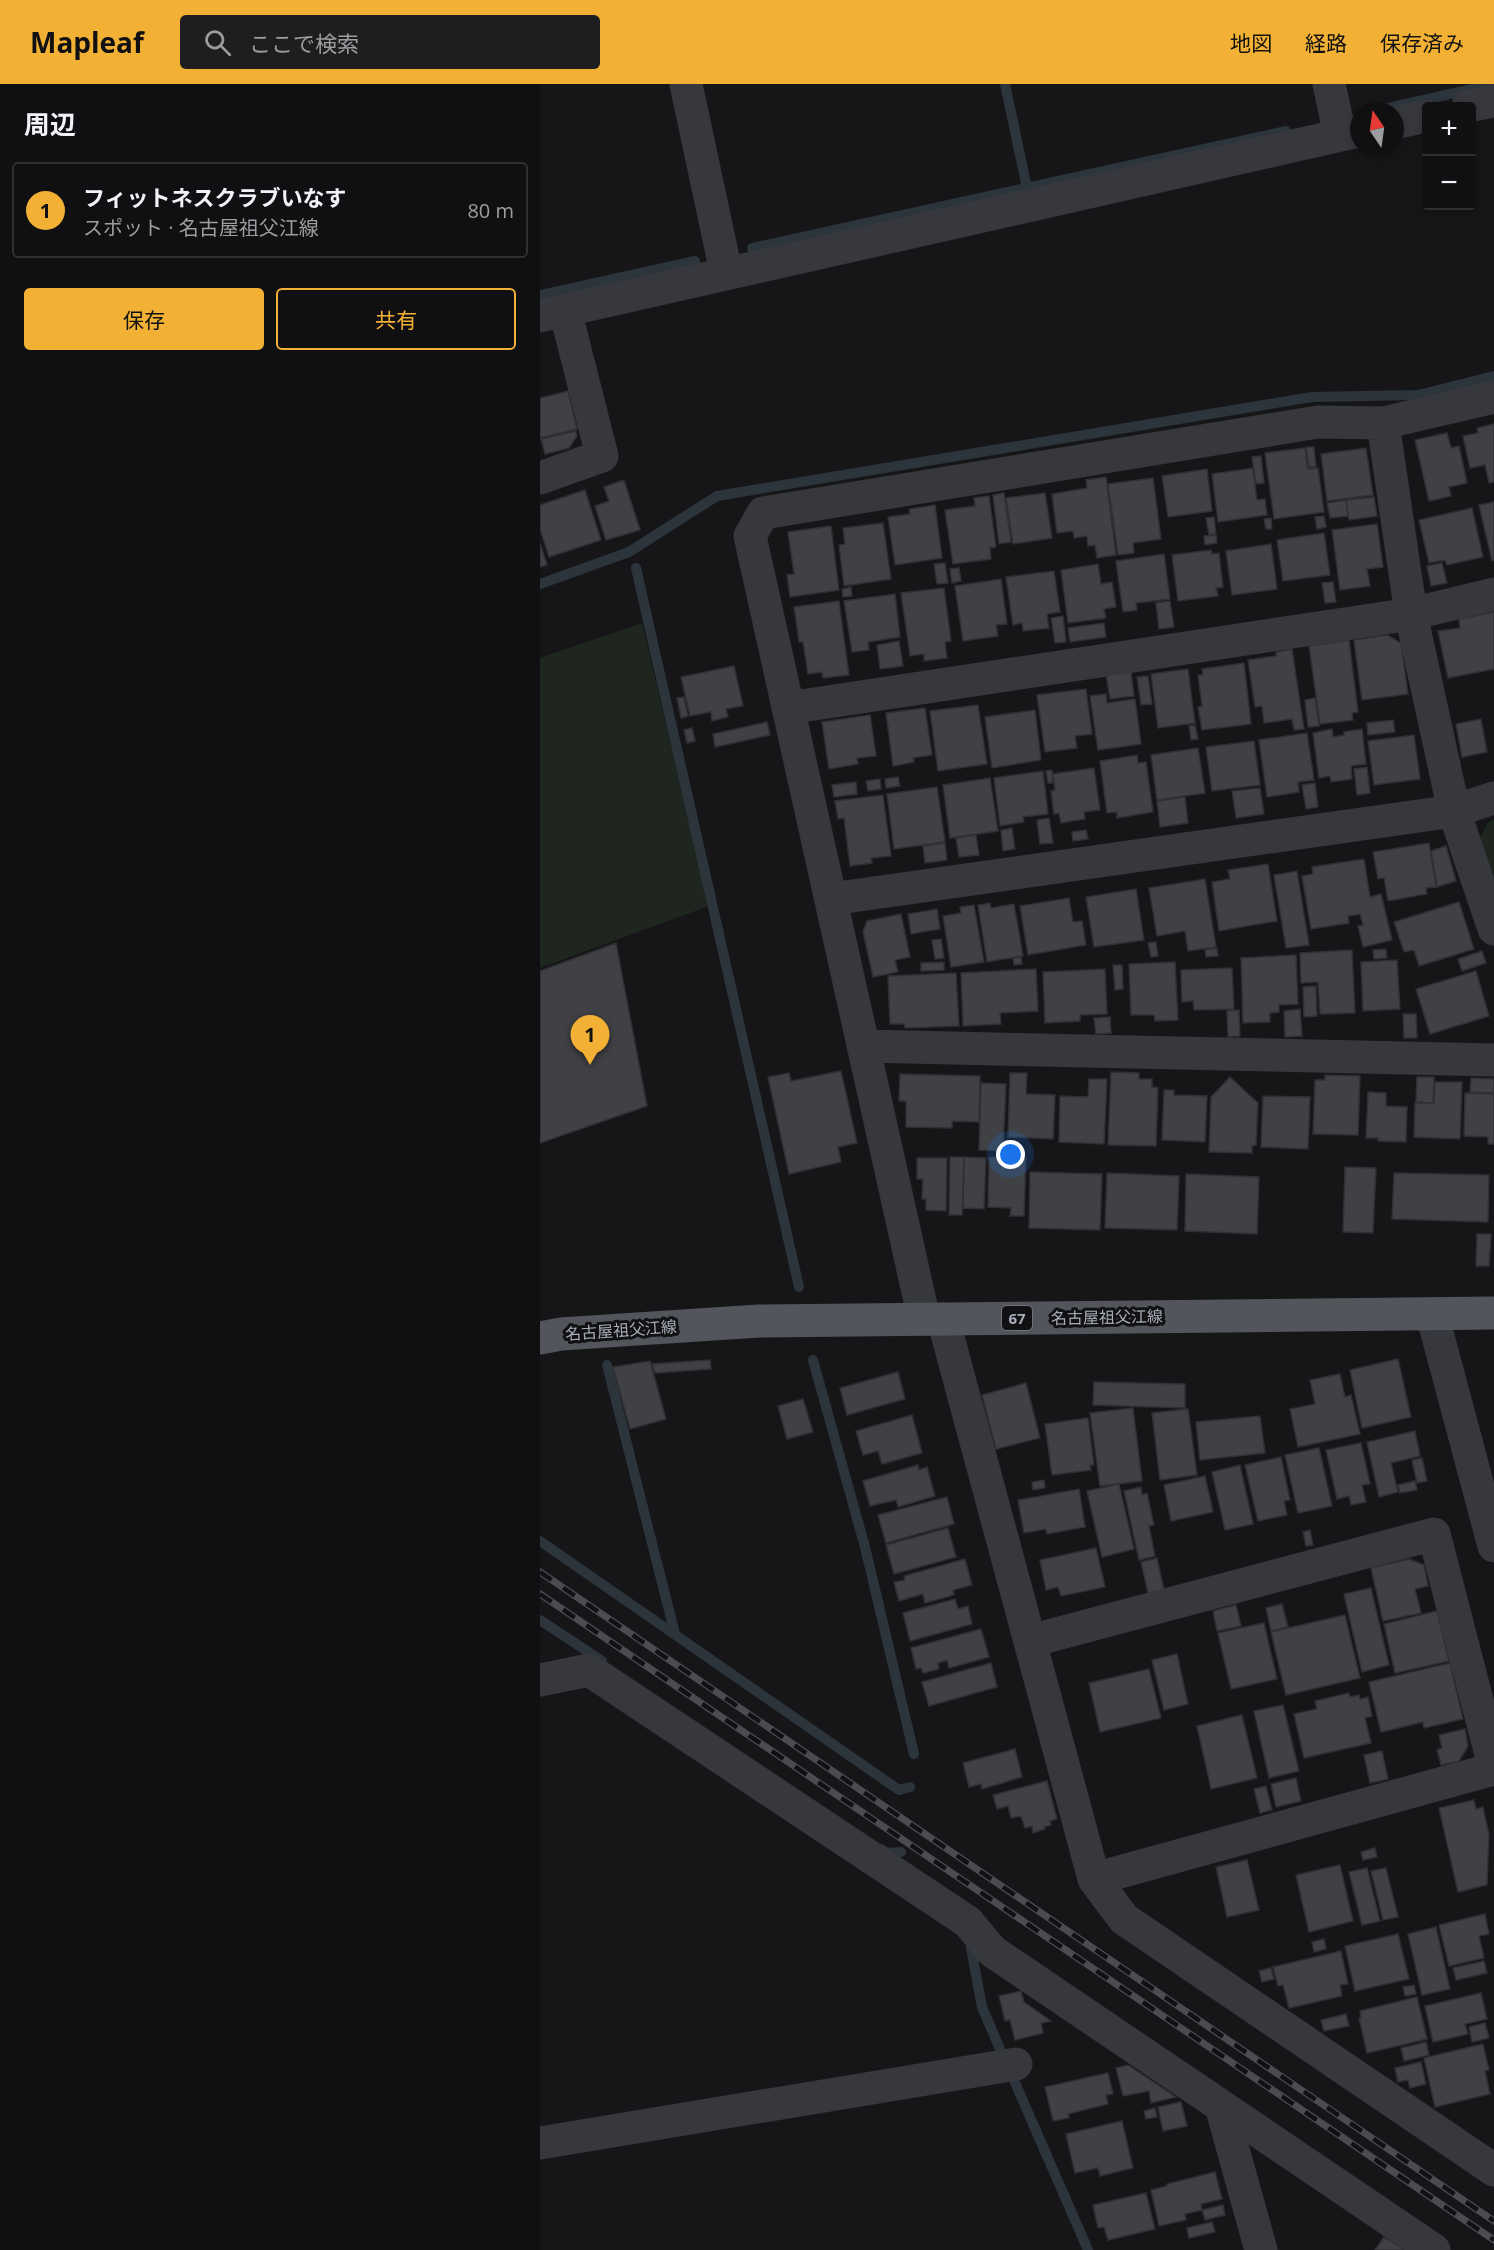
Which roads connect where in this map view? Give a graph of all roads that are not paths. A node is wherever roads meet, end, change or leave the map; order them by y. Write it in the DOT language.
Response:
graph roads {
  1 [pos="686,84"];
  2 [pos="1329,84"];
  3 [pos="1494,101"];
  4 [pos="1476,104"];
  5 [pos="1422,117"];
  6 [pos="1404,121"];
  7 [pos="1349,133"];
  8 [pos="726,272"];
  9 [pos="553,313"];
  10 [pos="1494,397"];
  11 [pos="1383,423"];
  12 [pos="540,478"];
  13 [pos="1494,594"];
  14 [pos="1411,614"];
  15 [pos="788,708"];
  16 [pos="1494,798"];
  17 [pos="1454,811"];
  18 [pos="831,899"];
  19 [pos="1494,929"];
  20 [pos="863,1046"];
  21 [pos="1494,1060"];
  22 [pos="1494,1313"];
  23 [pos="1431,1314"];
  24 [pos="934,1319"];
  25 [pos="540,1338"];
  26 [pos="1494,1546"];
  27 [pos="1030,1641"];
  28 [pos="540,1680"];
  29 [pos="1494,1768"];
  30 [pos="1094,1879"];
  31 [pos="1016,2064"];
  32 [pos="1221,2106"];
  33 [pos="540,2144"];
  34 [pos="1494,2170"];
  35 [pos="1261,2250"];
  36 [pos="1434,2250"];
  1 -- 8 [label="street"];
  2 -- 7 [label="street"];
  3 -- 4 [label="street"];
  5 -- 6 [label="street"];
  7 -- 8 [label="street"];
  8 -- 9 [label="street"];
  9 -- 12 [label="street"];
  10 -- 11 [label="street"];
  11 -- 14 [label="street"];
  11 -- 15 [label="street"];
  13 -- 14 [label="street"];
  14 -- 15 [label="street"];
  14 -- 17 [label="street"];
  15 -- 18 [label="street"];
  16 -- 17 [label="street"];
  17 -- 18 [label="street"];
  17 -- 19 [label="street"];
  18 -- 20 [label="street"];
  20 -- 21 [label="street"];
  20 -- 24 [label="street"];
  22 -- 23 [label="main road, 名古屋祖父江線 / 67"];
  23 -- 24 [label="main road, 名古屋祖父江線 / 67"];
  23 -- 26 [label="street"];
  24 -- 25 [label="main road, 名古屋祖父江線 / 67"];
  24 -- 27 [label="street"];
  27 -- 29 [label="street"];
  27 -- 30 [label="street"];
  28 -- 32 [label="street"];
  29 -- 30 [label="street"];
  30 -- 34 [label="street"];
  31 -- 33 [label="street"];
  32 -- 35 [label="street"];
  32 -- 36 [label="street"];
}
